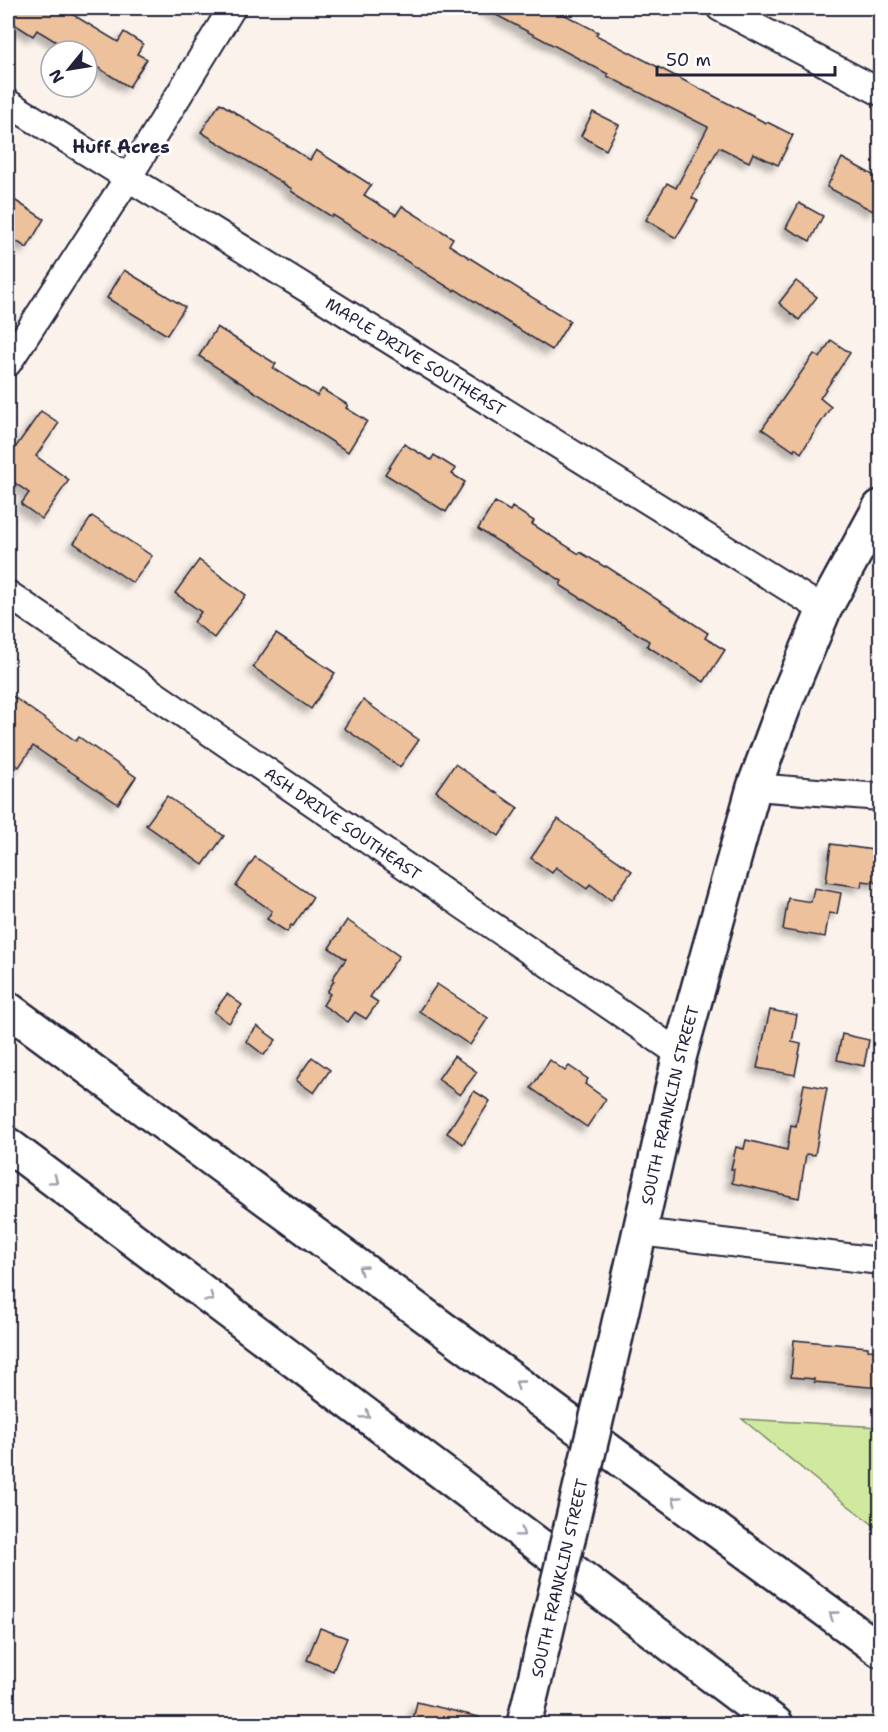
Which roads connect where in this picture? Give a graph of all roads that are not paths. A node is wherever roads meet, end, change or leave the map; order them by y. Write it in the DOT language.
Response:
graph roads {
  1 [pos="232,8"];
  2 [pos="720,8"];
  3 [pos="880,92"];
  4 [pos="8,103"];
  5 [pos="128,178"];
  6 [pos="8,363"];
  7 [pos="880,507"];
  8 [pos="8,594"];
  9 [pos="824,610"];
  10 [pos="754,787"];
  11 [pos="880,797"];
  12 [pos="8,1009"];
  13 [pos="680,1054"];
  14 [pos="8,1145"];
  15 [pos="640,1232"];
  16 [pos="880,1261"];
  17 [pos="880,1650"];
  18 [pos="524,1725"];
  19 [pos="776,1725"];
  1 -- 5 [label="street"];
  2 -- 3 [label="street"];
  4 -- 5 [label="street, MAPLE DRIVE SOUTHEAST"];
  5 -- 6 [label="street"];
  5 -- 9 [label="street, MAPLE DRIVE SOUTHEAST"];
  7 -- 9 [label="main road, SOUTH FRANKLIN STREET"];
  8 -- 13 [label="street, ASH DRIVE SOUTHEAST"];
  9 -- 10 [label="main road, SOUTH FRANKLIN STREET"];
  10 -- 11 [label="street"];
  10 -- 13 [label="main road, SOUTH FRANKLIN STREET"];
  17 -- 12 [label="main road, one-way"];
  13 -- 15 [label="main road, SOUTH FRANKLIN STREET"];
  14 -- 19 [label="main road, one-way"];
  15 -- 16 [label="street"];
  15 -- 18 [label="main road, SOUTH FRANKLIN STREET, bridge"];
}
